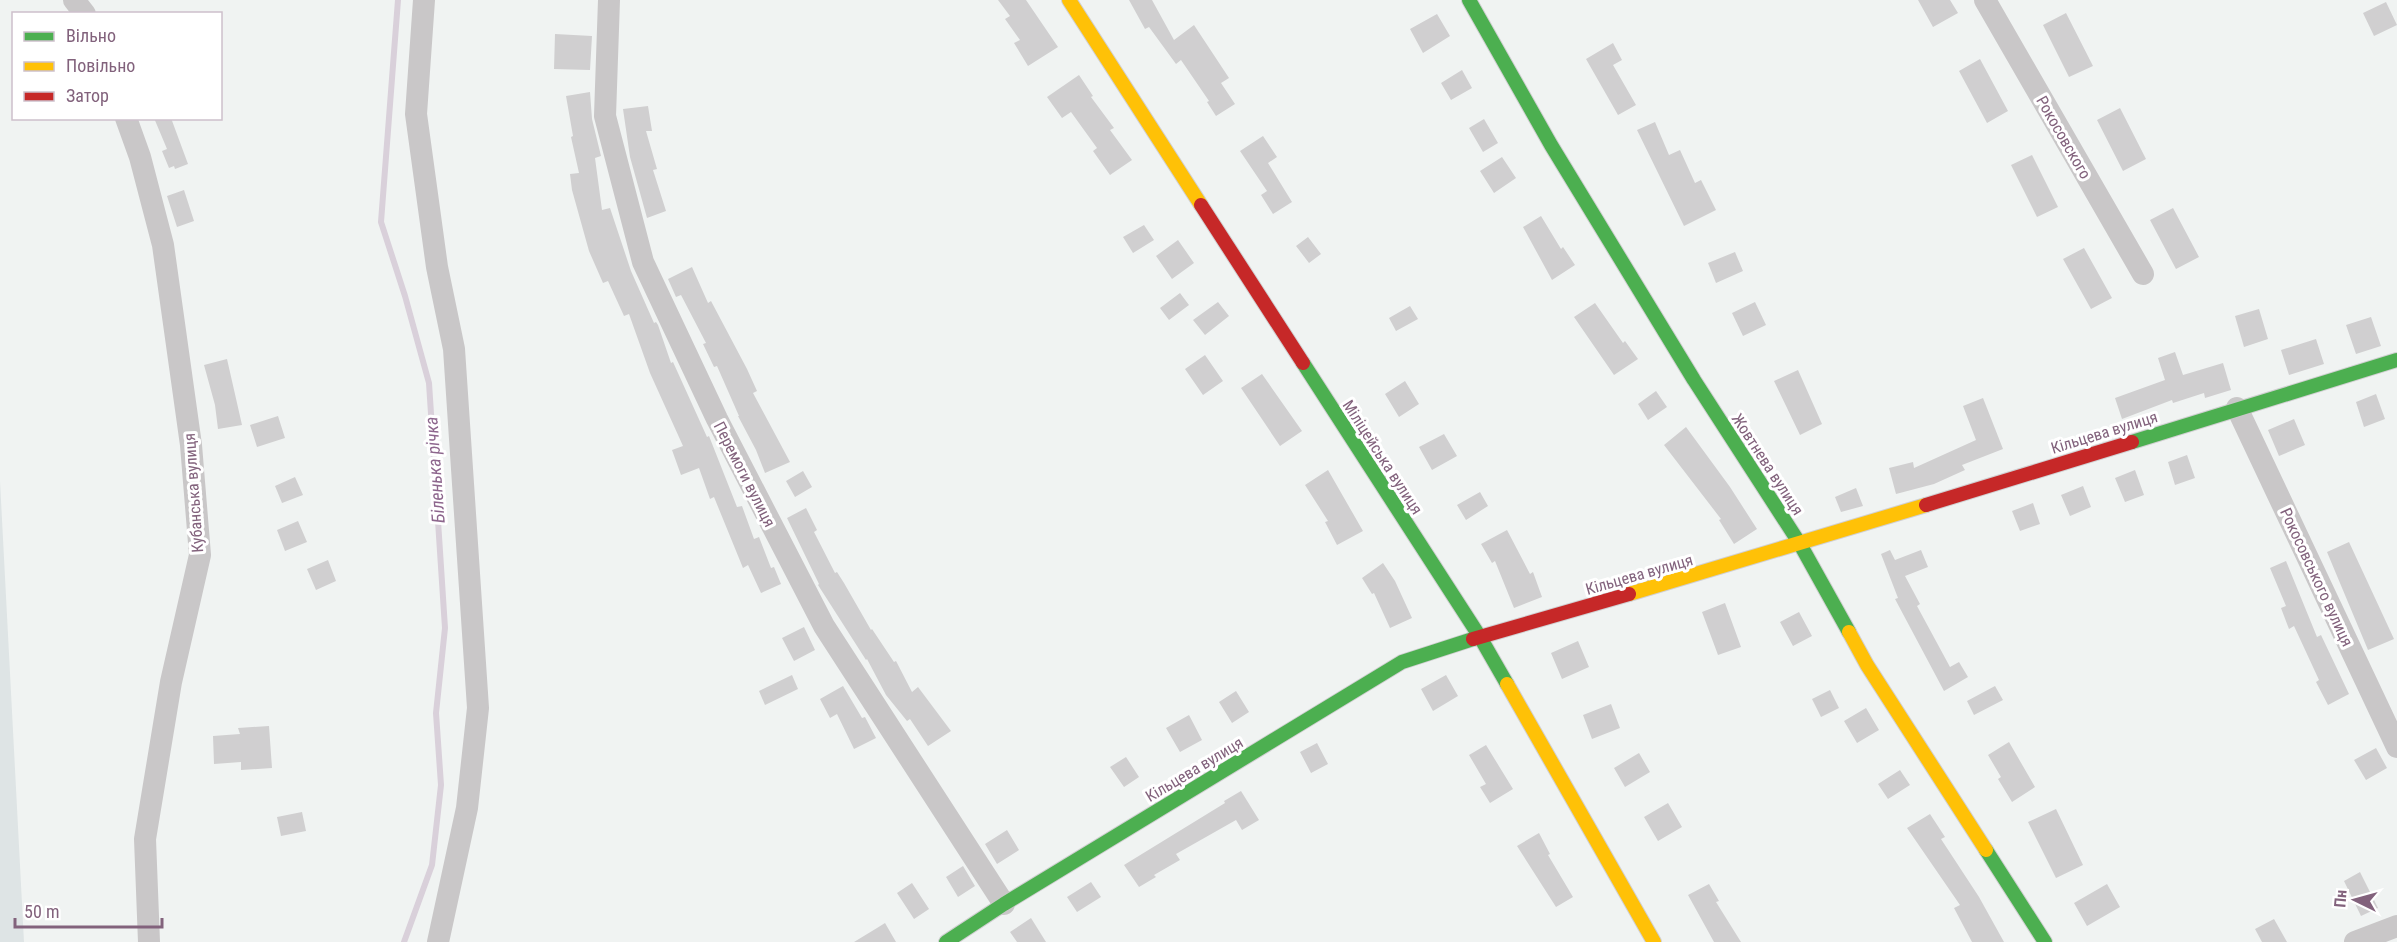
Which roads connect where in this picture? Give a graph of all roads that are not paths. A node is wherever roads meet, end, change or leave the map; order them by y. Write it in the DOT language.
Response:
graph roads {
  1 [pos="74,0"];
  2 [pos="424,0"];
  3 [pos="609,0"];
  4 [pos="1069,0"];
  5 [pos="1469,0"];
  6 [pos="1985,0"];
  7 [pos="83,12"];
  8 [pos="127,120"];
  9 [pos="2144,274"];
  10 [pos="2397,360"];
  11 [pos="2237,408"];
  12 [pos="1800,544"];
  13 [pos="1480,637"];
  14 [pos="2397,747"];
  15 [pos="1004,904"];
  16 [pos="2397,926"];
  17 [pos="149,942"];
  18 [pos="438,942"];
  19 [pos="946,942"];
  20 [pos="1654,942"];
  21 [pos="2045,942"];
  22 [pos="2355,942"];
  1 -- 7 [label="street"];
  2 -- 18 [label="street"];
  3 -- 15 [label="street, Перемоги вулиця"];
  4 -- 13 [label="street, Міліцейська вулиця"];
  5 -- 12 [label="street, Жовтнева вулиця"];
  6 -- 9 [label="street, Рокосовского"];
  8 -- 17 [label="street, Кубанська вулиця"];
  10 -- 11 [label="street, Кільцева вулиця"];
  11 -- 12 [label="street, Кільцева вулиця"];
  11 -- 14 [label="street, Рокосовського вулиця"];
  12 -- 13 [label="street, Кільцева вулиця"];
  12 -- 21 [label="street, Жовтнева вулиця"];
  13 -- 15 [label="street, Кільцева вулиця"];
  13 -- 20 [label="street, Міліцейська вулиця"];
  15 -- 19 [label="street, Кільцева вулиця"];
  16 -- 22 [label="street"];
}
